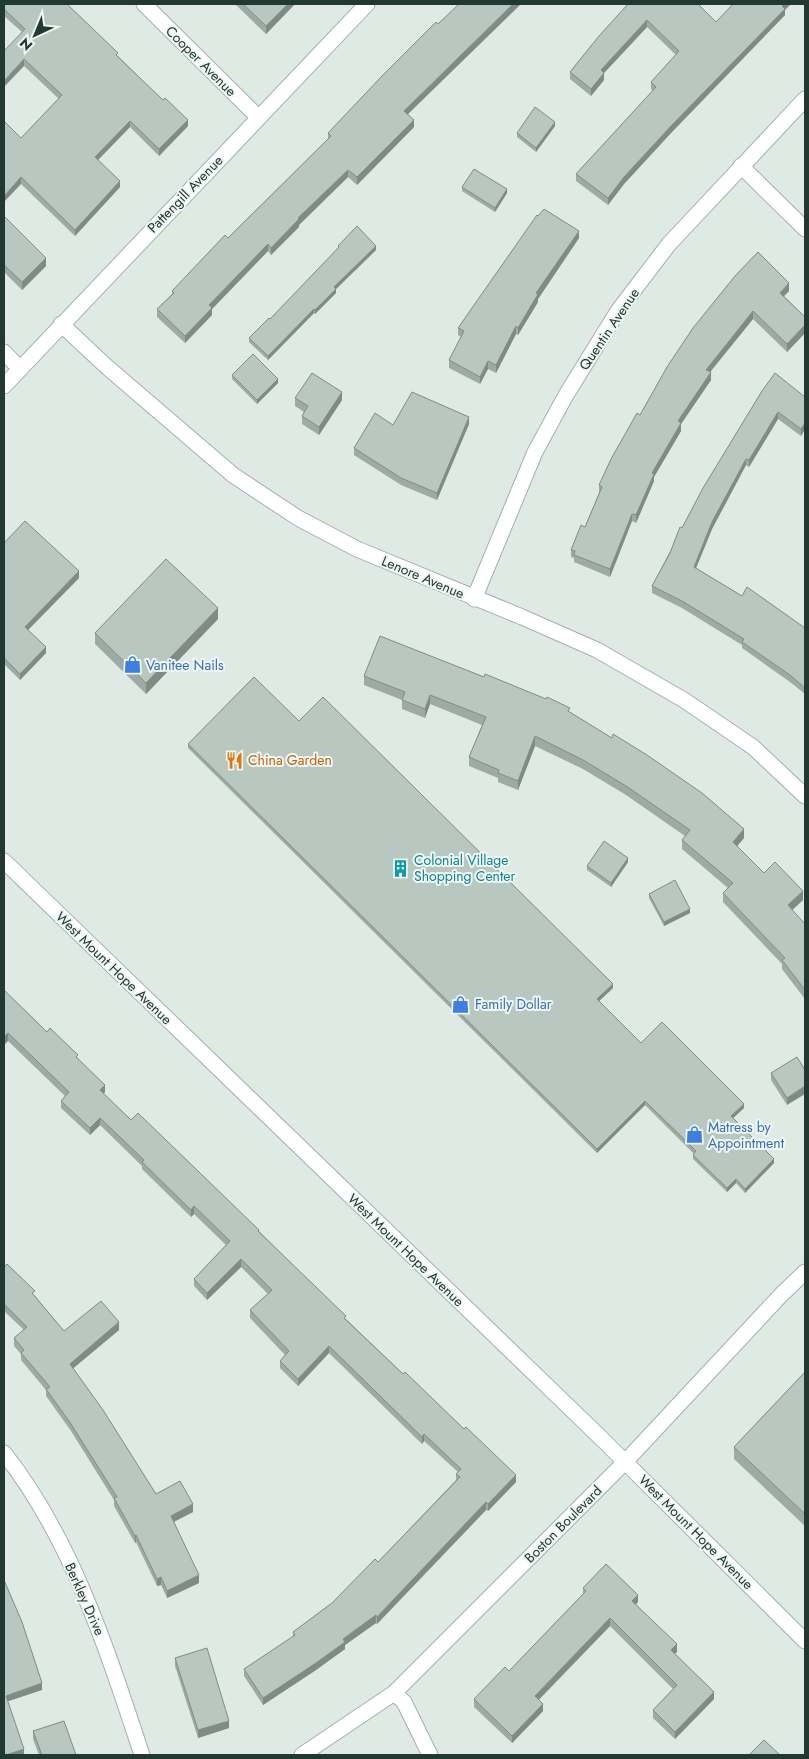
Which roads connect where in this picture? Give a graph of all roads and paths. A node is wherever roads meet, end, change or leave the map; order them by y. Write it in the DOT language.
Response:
graph roads {
  1 [pos="144,4"];
  2 [pos="368,4"];
  3 [pos="805,99"];
  4 [pos="258,117"];
  5 [pos="741,166"];
  6 [pos="805,229"];
  7 [pos="61,324"];
  8 [pos="4,352"];
  9 [pos="20,369"];
  10 [pos="4,386"];
  11 [pos="474,598"];
  12 [pos="805,796"];
  13 [pos="4,861"];
  14 [pos="805,1272"];
  15 [pos="4,1453"];
  16 [pos="625,1462"];
  17 [pos="805,1641"];
  18 [pos="394,1693"];
  19 [pos="142,1755"];
  20 [pos="302,1755"];
  21 [pos="430,1755"];
  1 -- 4 [label="street, Cooper Avenue"];
  2 -- 4 [label="street, Pattengill Avenue"];
  3 -- 5 [label="street, Quentin Avenue"];
  4 -- 7 [label="street, Pattengill Avenue"];
  5 -- 6 [label="street"];
  5 -- 11 [label="street, Quentin Avenue"];
  7 -- 9 [label="street, Pattengill Avenue"];
  7 -- 11 [label="street, Lenore Avenue"];
  8 -- 9 [label="street"];
  9 -- 10 [label="street, Pattengill Avenue"];
  11 -- 12 [label="street, Lenore Avenue"];
  13 -- 16 [label="street, West Mount Hope Avenue"];
  14 -- 16 [label="street, Boston Boulevard"];
  15 -- 19 [label="street, Berkley Drive"];
  16 -- 17 [label="street, West Mount Hope Avenue"];
  16 -- 18 [label="street, Boston Boulevard"];
  18 -- 20 [label="street, Boston Boulevard"];
  18 -- 21 [label="street"];
}
